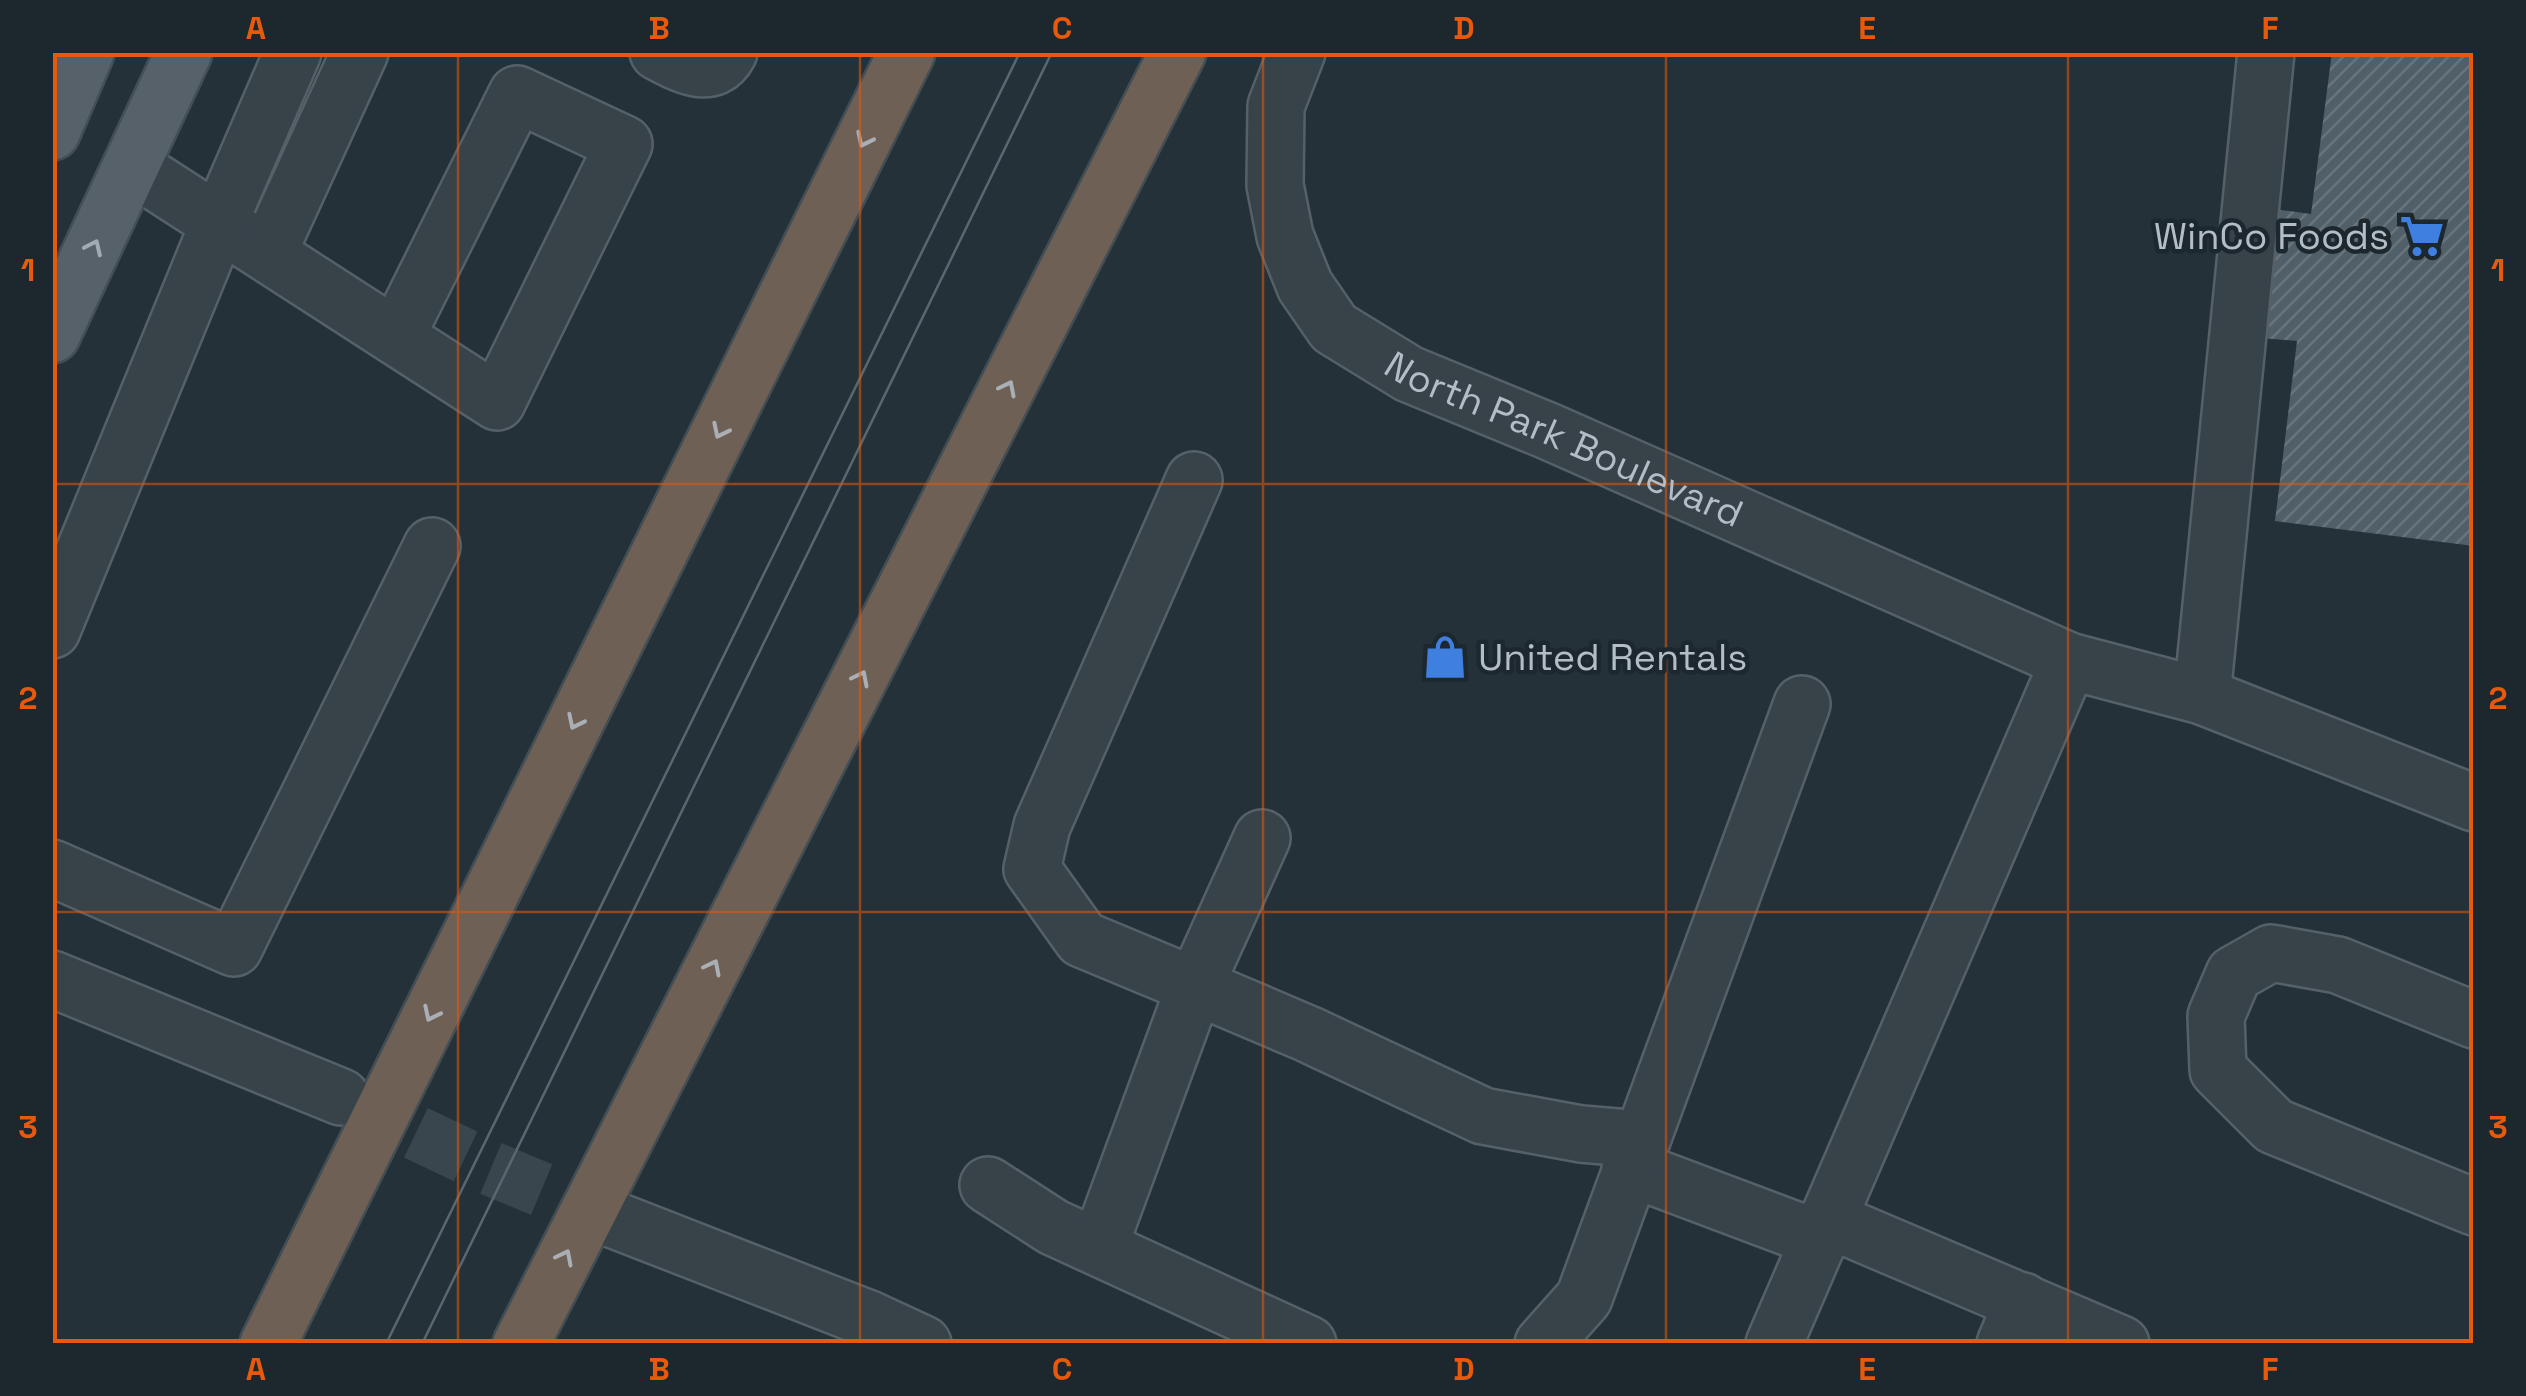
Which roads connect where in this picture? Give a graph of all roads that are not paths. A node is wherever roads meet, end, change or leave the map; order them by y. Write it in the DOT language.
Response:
graph roads {
  1 [pos="86,52"];
  2 [pos="184,52"];
  3 [pos="293,52"];
  4 [pos="360,52"];
  5 [pos="658,52"];
  6 [pos="730,52"];
  7 [pos="907,52"];
  8 [pos="1178,52"];
  9 [pos="1297,52"];
  10 [pos="2266,52"];
  11 [pos="52,132"];
  12 [pos="132,166"];
  13 [pos="219,223"];
  14 [pos="268,254"];
  15 [pos="52,335"];
  16 [pos="396,337"];
  17 [pos="1194,480"];
  18 [pos="432,546"];
  19 [pos="55,616"];
  20 [pos="2068,661"];
  21 [pos="2202,696"];
  22 [pos="1802,704"];
  23 [pos="2474,803"];
  24 [pos="1262,838"];
  25 [pos="52,868"];
  26 [pos="52,979"];
  27 [pos="1195,986"];
  28 [pos="2474,1020"];
  29 [pos="341,1097"];
  30 [pos="1636,1154"];
  31 [pos="988,1186"];
  32 [pos="2474,1206"];
  33 [pos="612,1219"];
  34 [pos="1823,1229"];
  35 [pos="1099,1248"];
  36 [pos="2014,1322"];
  37 [pos="268,1344"];
  38 [pos="521,1344"];
  39 [pos="922,1344"];
  40 [pos="1308,1344"];
  41 [pos="1543,1344"];
  42 [pos="1774,1344"];
  43 [pos="2121,1344"];
  1 -- 11 [label="main road"];
  2 -- 12 [label="main road"];
  3 -- 13 [label="street"];
  4 -- 14 [label="street"];
  5 -- 6 [label="street"];
  7 -- 37 [label="highway, one-way"];
  38 -- 8 [label="highway, one-way"];
  9 -- 20 [label="street, North Park Boulevard"];
  10 -- 21 [label="street"];
  12 -- 13 [label="street"];
  15 -- 12 [label="main road, one-way"];
  13 -- 14 [label="street"];
  13 -- 19 [label="street"];
  14 -- 16 [label="street"];
  16 -- 16 [label="street"];
  17 -- 27 [label="street"];
  18 -- 25 [label="street"];
  20 -- 21 [label="street, North Park Boulevard"];
  20 -- 34 [label="street"];
  21 -- 23 [label="street, North Park Boulevard"];
  22 -- 30 [label="street"];
  24 -- 27 [label="street"];
  26 -- 29 [label="street"];
  27 -- 30 [label="street"];
  27 -- 35 [label="street"];
  28 -- 32 [label="street"];
  30 -- 34 [label="street"];
  30 -- 41 [label="street"];
  31 -- 35 [label="street"];
  33 -- 39 [label="street"];
  34 -- 36 [label="street"];
  34 -- 42 [label="street"];
  35 -- 40 [label="street"];
  36 -- 43 [label="street"];
}
